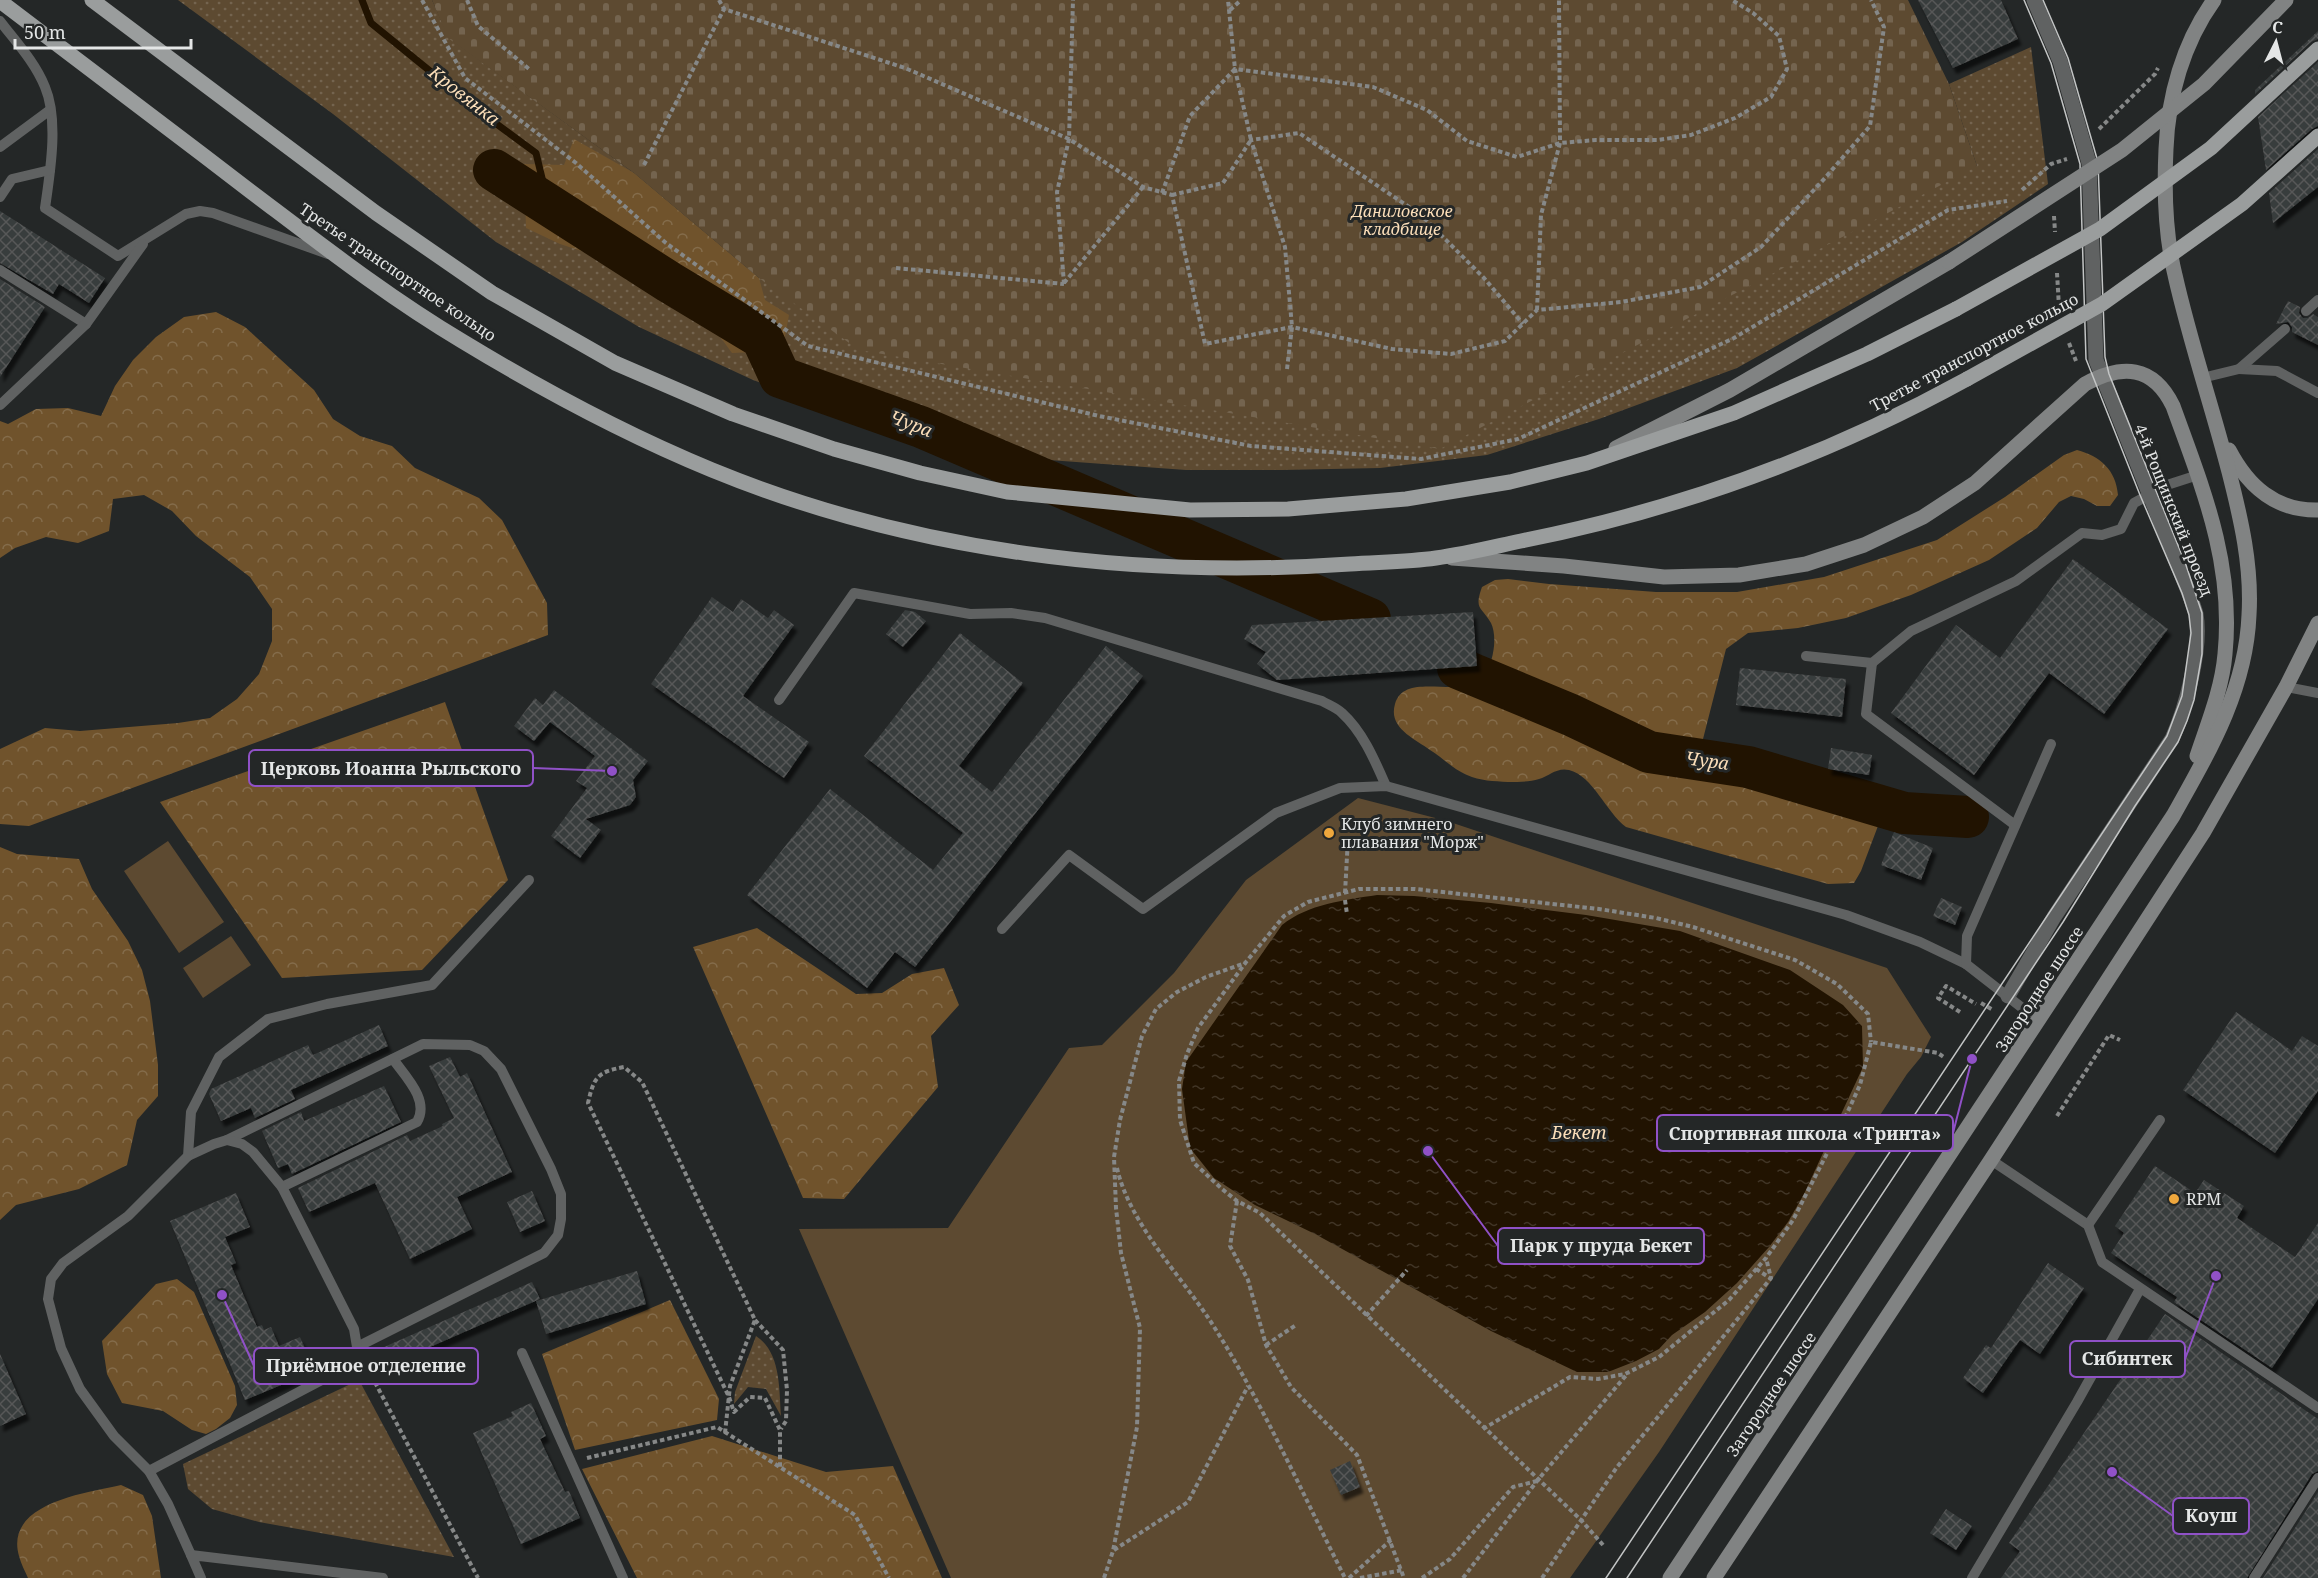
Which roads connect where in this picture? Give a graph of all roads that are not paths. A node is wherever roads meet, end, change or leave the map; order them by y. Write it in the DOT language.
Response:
graph roads {
  1 [pos="92,0"];
  2 [pos="2034,0"];
  3 [pos="2214,0"];
  4 [pos="2286,0"];
  5 [pos="0,1"];
  6 [pos="0,21"];
  7 [pos="2318,49"];
  8 [pos="50,110"];
  9 [pos="2318,136"];
  10 [pos="0,147"];
  11 [pos="50,170"];
  12 [pos="0,197"];
  13 [pos="145,241"];
  14 [pos="339,258"];
  15 [pos="0,270"];
  16 [pos="2318,300"];
  17 [pos="2306,311"];
  18 [pos="86,324"];
  19 [pos="2286,329"];
  20 [pos="2239,369"];
  21 [pos="2101,376"];
  22 [pos="2202,378"];
  23 [pos="2318,393"];
  24 [pos="0,405"];
  25 [pos="2219,431"];
  26 [pos="1587,463"];
  27 [pos="2198,475"];
  28 [pos="2150,496"];
  29 [pos="2318,510"];
  30 [pos="1440,557"];
  31 [pos="2318,623"];
  32 [pos="1806,656"];
  33 [pos="1872,663"];
  34 [pos="2286,687"];
  35 [pos="2318,693"];
  36 [pos="779,700"];
  37 [pos="2051,744"];
  38 [pos="1386,786"];
  39 [pos="2184,797"];
  40 [pos="2015,825"];
  41 [pos="529,880"];
  42 [pos="1002,929"];
  43 [pos="1966,964"];
  44 [pos="2008,996"];
  45 [pos="2039,1021"];
  46 [pos="393,1059"];
  47 [pos="2160,1120"];
  48 [pos="227,1140"];
  49 [pos="188,1156"];
  50 [pos="1991,1160"];
  51 [pos="282,1187"];
  52 [pos="2088,1225"];
  53 [pos="2140,1289"];
  54 [pos="357,1347"];
  55 [pos="522,1353"];
  56 [pos="2318,1408"];
  57 [pos="149,1472"];
  58 [pos="2318,1478"];
  59 [pos="191,1555"];
  60 [pos="201,1578"];
  61 [pos="383,1578"];
  62 [pos="624,1578"];
  63 [pos="1670,1578"];
  64 [pos="1714,1578"];
  65 [pos="1972,1578"];
  66 [pos="2254,1578"];
  1 -- 26 [label="main road"];
  2 -- 21 [label="street, 4-й Рощинский проезд"];
  3 -- 22 [label="main road"];
  4 -- 26 [label="main road, bridge"];
  5 -- 14 [label="main road, Третье транспортное кольцо"];
  6 -- 8 [label="lane"];
  7 -- 26 [label="main road, bridge"];
  8 -- 10 [label="lane"];
  8 -- 11 [label="lane"];
  9 -- 30 [label="main road, Третье транспортное кольцо, bridge"];
  11 -- 12 [label="lane"];
  11 -- 13 [label="lane"];
  13 -- 14 [label="lane"];
  13 -- 18 [label="lane"];
  14 -- 30 [label="main road, Третье транспортное кольцо"];
  15 -- 18 [label="lane"];
  16 -- 17 [label="lane"];
  18 -- 24 [label="lane"];
  19 -- 20 [label="lane"];
  20 -- 22 [label="lane"];
  20 -- 23 [label="lane"];
  21 -- 27 [label="main road"];
  21 -- 28 [label="street, 4-й Рощинский проезд"];
  21 -- 30 [label="main road"];
  22 -- 25 [label="main road"];
  25 -- 29 [label="main road"];
  25 -- 39 [label="main road, Загородное шоссе"];
  27 -- 28 [label="lane"];
  27 -- 39 [label="main road"];
  28 -- 33 [label="lane"];
  28 -- 44 [label="street, 4-й Рощинский проезд"];
  31 -- 34 [label="main road"];
  32 -- 33 [label="lane"];
  33 -- 40 [label="lane"];
  34 -- 35 [label="lane"];
  34 -- 50 [label="main road"];
  36 -- 38 [label="lane"];
  37 -- 40 [label="lane"];
  38 -- 42 [label="lane"];
  38 -- 43 [label="lane"];
  39 -- 45 [label="main road, Загородное шоссе"];
  40 -- 43 [label="lane"];
  41 -- 49 [label="lane"];
  43 -- 44 [label="lane"];
  44 -- 45 [label="lane"];
  45 -- 63 [label="main road, Загородное шоссе"];
  46 -- 48 [label="lane"];
  46 -- 51 [label="lane"];
  46 -- 54 [label="lane"];
  47 -- 52 [label="lane"];
  48 -- 49 [label="lane"];
  48 -- 51 [label="lane"];
  49 -- 57 [label="lane"];
  50 -- 52 [label="lane"];
  50 -- 64 [label="main road"];
  51 -- 54 [label="lane"];
  52 -- 53 [label="lane"];
  53 -- 56 [label="lane"];
  53 -- 65 [label="lane"];
  54 -- 57 [label="lane"];
  55 -- 62 [label="lane"];
  57 -- 59 [label="lane"];
  58 -- 66 [label="lane"];
  59 -- 60 [label="lane"];
  59 -- 61 [label="lane"];
}
